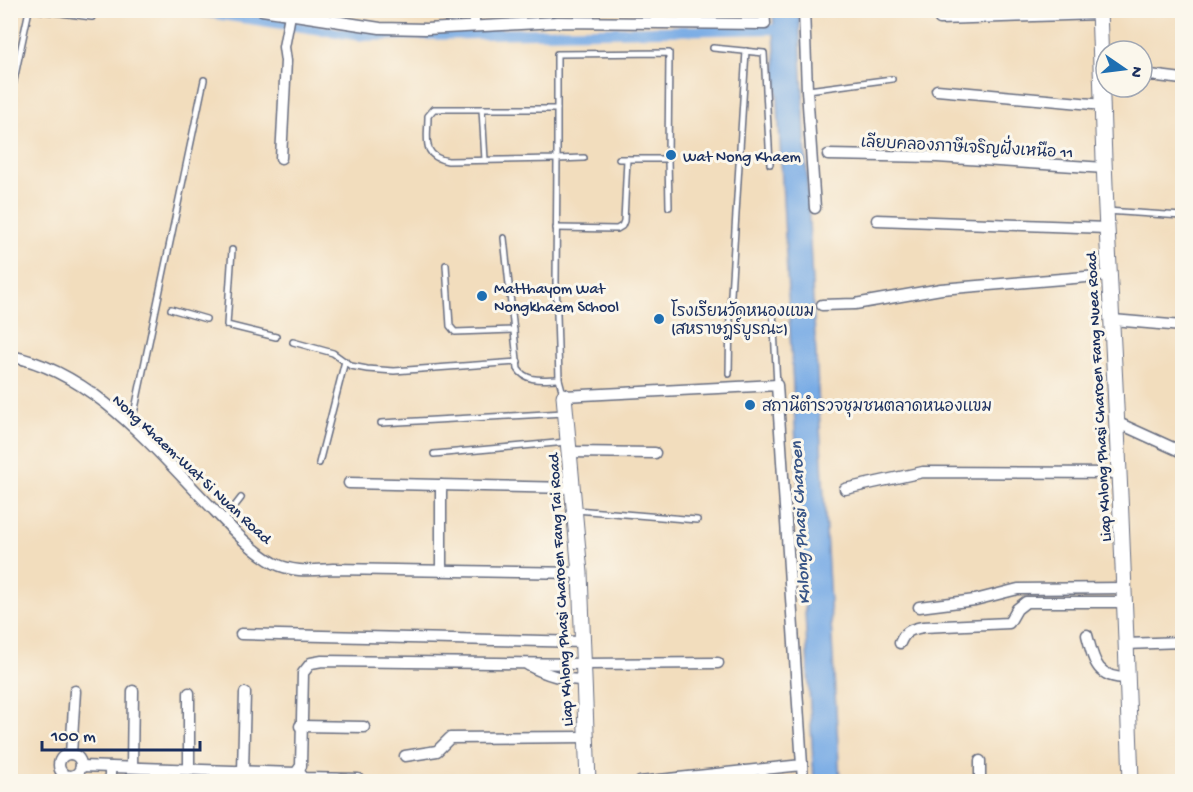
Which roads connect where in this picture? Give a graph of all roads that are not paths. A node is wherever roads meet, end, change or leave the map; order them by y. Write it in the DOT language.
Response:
graph roads {
  1 [pos="29,10"];
  2 [pos="38,10"];
  3 [pos="262,10"];
  4 [pos="474,10"];
  5 [pos="697,10"];
  6 [pos="764,10"];
  7 [pos="804,10"];
  8 [pos="1099,12"];
  9 [pos="92,17"];
  10 [pos="940,19"];
  11 [pos="289,20"];
  12 [pos="697,23"];
  13 [pos="474,26"];
  14 [pos="1101,39"];
  15 [pos="713,48"];
  16 [pos="746,51"];
  17 [pos="1154,76"];
  18 [pos="892,79"];
  19 [pos="1182,79"];
  20 [pos="204,80"];
  21 [pos="807,90"];
  22 [pos="937,90"];
  23 [pos="10,99"];
  24 [pos="1103,99"];
  25 [pos="1103,105"];
  26 [pos="482,109"];
  27 [pos="557,109"];
  28 [pos="828,155"];
  29 [pos="281,158"];
  30 [pos="584,158"];
  31 [pos="557,159"];
  32 [pos="619,159"];
  33 [pos="627,159"];
  34 [pos="668,159"];
  35 [pos="485,160"];
  36 [pos="770,164"];
  37 [pos="1105,168"];
  38 [pos="669,207"];
  39 [pos="815,208"];
  40 [pos="1106,211"];
  41 [pos="1182,216"];
  42 [pos="877,220"];
  43 [pos="556,228"];
  44 [pos="1107,228"];
  45 [pos="504,238"];
  46 [pos="232,250"];
  47 [pos="446,265"];
  48 [pos="1110,275"];
  49 [pos="822,305"];
  50 [pos="171,309"];
  51 [pos="730,311"];
  52 [pos="206,319"];
  53 [pos="1113,320"];
  54 [pos="1182,326"];
  55 [pos="514,330"];
  56 [pos="276,337"];
  57 [pos="293,342"];
  58 [pos="10,356"];
  59 [pos="345,361"];
  60 [pos="518,363"];
  61 [pos="729,374"];
  62 [pos="559,379"];
  63 [pos="777,385"];
  64 [pos="564,396"];
  65 [pos="566,413"];
  66 [pos="1116,422"];
  67 [pos="129,423"];
  68 [pos="381,423"];
  69 [pos="569,447"];
  70 [pos="1182,452"];
  71 [pos="655,453"];
  72 [pos="434,454"];
  73 [pos="320,463"];
  74 [pos="1119,473"];
  75 [pos="349,483"];
  76 [pos="441,485"];
  77 [pos="572,488"];
  78 [pos="845,489"];
  79 [pos="241,498"];
  80 [pos="574,510"];
  81 [pos="224,520"];
  82 [pos="697,520"];
  83 [pos="441,571"];
  84 [pos="580,573"];
  85 [pos="1124,595"];
  86 [pos="919,607"];
  87 [pos="241,634"];
  88 [pos="1087,635"];
  89 [pos="583,642"];
  90 [pos="1182,642"];
  91 [pos="900,643"];
  92 [pos="1126,644"];
  93 [pos="525,663"];
  94 [pos="718,663"];
  95 [pos="585,672"];
  96 [pos="1127,678"];
  97 [pos="75,691"];
  98 [pos="133,691"];
  99 [pos="189,693"];
  100 [pos="245,693"];
  101 [pos="300,726"];
  102 [pos="364,727"];
  103 [pos="586,737"];
  104 [pos="71,754"];
  105 [pos="405,756"];
  106 [pos="980,761"];
  107 [pos="802,765"];
  108 [pos="81,766"];
  109 [pos="111,767"];
  110 [pos="132,767"];
  111 [pos="167,768"];
  112 [pos="189,769"];
  113 [pos="60,770"];
  114 [pos="243,771"];
  115 [pos="298,771"];
  116 [pos="223,776"];
  117 [pos="277,777"];
  118 [pos="357,779"];
  119 [pos="56,782"];
  120 [pos="110,782"];
  121 [pos="167,782"];
  122 [pos="588,782"];
  123 [pos="640,782"];
  124 [pos="803,782"];
  125 [pos="980,782"];
  126 [pos="1131,782"];
  1 -- 23 [label="lane"];
  2 -- 9 [label="lane"];
  3 -- 11 [label="street"];
  4 -- 13 [label="street"];
  5 -- 12 [label="street"];
  6 -- 12 [label="street"];
  7 -- 21 [label="street"];
  8 -- 10 [label="street"];
  8 -- 14 [label="main road, Liap Khlong Phasi Charoen Fang Nuea Road"];
  11 -- 13 [label="street"];
  11 -- 29 [label="street"];
  12 -- 13 [label="street"];
  15 -- 16 [label="lane"];
  16 -- 36 [label="lane"];
  16 -- 51 [label="lane"];
  17 -- 19 [label="street"];
  18 -- 21 [label="lane"];
  20 -- 67 [label="lane"];
  21 -- 39 [label="street"];
  22 -- 25 [label="street"];
  24 -- 25 [label="main road, Liap Khlong Phasi Charoen Fang Nuea Road"];
  25 -- 37 [label="main road, Liap Khlong Phasi Charoen Fang Nuea Road"];
  26 -- 27 [label="lane"];
  26 -- 35 [label="lane"];
  26 -- 35 [label="lane"];
  27 -- 31 [label="lane"];
  27 -- 34 [label="lane"];
  28 -- 37 [label="street, เลียบคลองภาษีเจริญฝั่งเหนือ 11"];
  30 -- 31 [label="lane"];
  31 -- 35 [label="lane"];
  31 -- 43 [label="lane"];
  32 -- 33 [label="lane"];
  33 -- 34 [label="lane"];
  33 -- 43 [label="lane"];
  34 -- 38 [label="lane"];
  37 -- 40 [label="main road, Liap Khlong Phasi Charoen Fang Nuea Road"];
  40 -- 41 [label="lane"];
  40 -- 44 [label="main road, Liap Khlong Phasi Charoen Fang Nuea Road"];
  42 -- 44 [label="street"];
  43 -- 62 [label="lane"];
  44 -- 48 [label="main road, Liap Khlong Phasi Charoen Fang Nuea Road"];
  45 -- 55 [label="lane"];
  46 -- 56 [label="lane"];
  47 -- 55 [label="lane"];
  48 -- 49 [label="street"];
  48 -- 53 [label="main road, Liap Khlong Phasi Charoen Fang Nuea Road"];
  50 -- 52 [label="lane"];
  51 -- 61 [label="lane"];
  51 -- 63 [label="lane"];
  53 -- 54 [label="street"];
  53 -- 66 [label="main road, Liap Khlong Phasi Charoen Fang Nuea Road"];
  55 -- 60 [label="lane"];
  57 -- 59 [label="lane"];
  58 -- 67 [label="street, Nong Khaem-Wat Si Nuan Road"];
  59 -- 60 [label="lane"];
  59 -- 73 [label="lane"];
  60 -- 62 [label="lane"];
  62 -- 64 [label="lane"];
  63 -- 64 [label="street"];
  63 -- 107 [label="street"];
  64 -- 65 [label="main road, Liap Khlong Phasi Charoen Fang Tai Road"];
  65 -- 68 [label="lane"];
  65 -- 69 [label="main road, Liap Khlong Phasi Charoen Fang Tai Road"];
  66 -- 70 [label="street"];
  66 -- 74 [label="main road, Liap Khlong Phasi Charoen Fang Nuea Road"];
  67 -- 81 [label="street, Nong Khaem-Wat Si Nuan Road"];
  69 -- 71 [label="street"];
  69 -- 72 [label="lane"];
  69 -- 77 [label="main road, Liap Khlong Phasi Charoen Fang Tai Road"];
  74 -- 78 [label="street"];
  74 -- 85 [label="main road, Liap Khlong Phasi Charoen Fang Nuea Road"];
  75 -- 76 [label="street"];
  76 -- 77 [label="street"];
  76 -- 83 [label="street"];
  77 -- 80 [label="main road, Liap Khlong Phasi Charoen Fang Tai Road"];
  79 -- 81 [label="lane"];
  80 -- 82 [label="lane"];
  80 -- 84 [label="main road, Liap Khlong Phasi Charoen Fang Tai Road"];
  81 -- 83 [label="street, Nong Khaem-Wat Si Nuan Road"];
  83 -- 84 [label="street, Nong Khaem-Wat Si Nuan Road"];
  84 -- 89 [label="main road, Liap Khlong Phasi Charoen Fang Tai Road"];
  85 -- 86 [label="street"];
  85 -- 91 [label="street"];
  85 -- 92 [label="main road, Liap Khlong Phasi Charoen Fang Nuea Road"];
  87 -- 89 [label="street"];
  88 -- 96 [label="street"];
  89 -- 95 [label="main road, Liap Khlong Phasi Charoen Fang Tai Road"];
  90 -- 92 [label="street"];
  92 -- 96 [label="main road, Liap Khlong Phasi Charoen Fang Nuea Road"];
  93 -- 95 [label="street"];
  93 -- 95 [label="street"];
  93 -- 101 [label="street"];
  94 -- 95 [label="street"];
  95 -- 103 [label="main road, Liap Khlong Phasi Charoen Fang Tai Road"];
  96 -- 126 [label="main road, Liap Khlong Phasi Charoen Fang Nuea Road"];
  97 -- 104 [label="street"];
  98 -- 110 [label="street"];
  99 -- 112 [label="street"];
  100 -- 114 [label="street"];
  101 -- 102 [label="street"];
  101 -- 115 [label="street"];
  103 -- 105 [label="street"];
  103 -- 122 [label="main road, Liap Khlong Phasi Charoen Fang Tai Road"];
  104 -- 108 [label="street"];
  104 -- 113 [label="street"];
  106 -- 125 [label="street"];
  107 -- 123 [label="street"];
  107 -- 124 [label="street"];
  108 -- 109 [label="street"];
  108 -- 113 [label="street"];
  109 -- 110 [label="street"];
  109 -- 120 [label="street"];
  110 -- 111 [label="street"];
  111 -- 112 [label="street"];
  111 -- 121 [label="street"];
  112 -- 116 [label="street"];
  113 -- 119 [label="street"];
  114 -- 116 [label="street"];
  114 -- 117 [label="street"];
  115 -- 117 [label="street"];
  115 -- 118 [label="street"];
}
